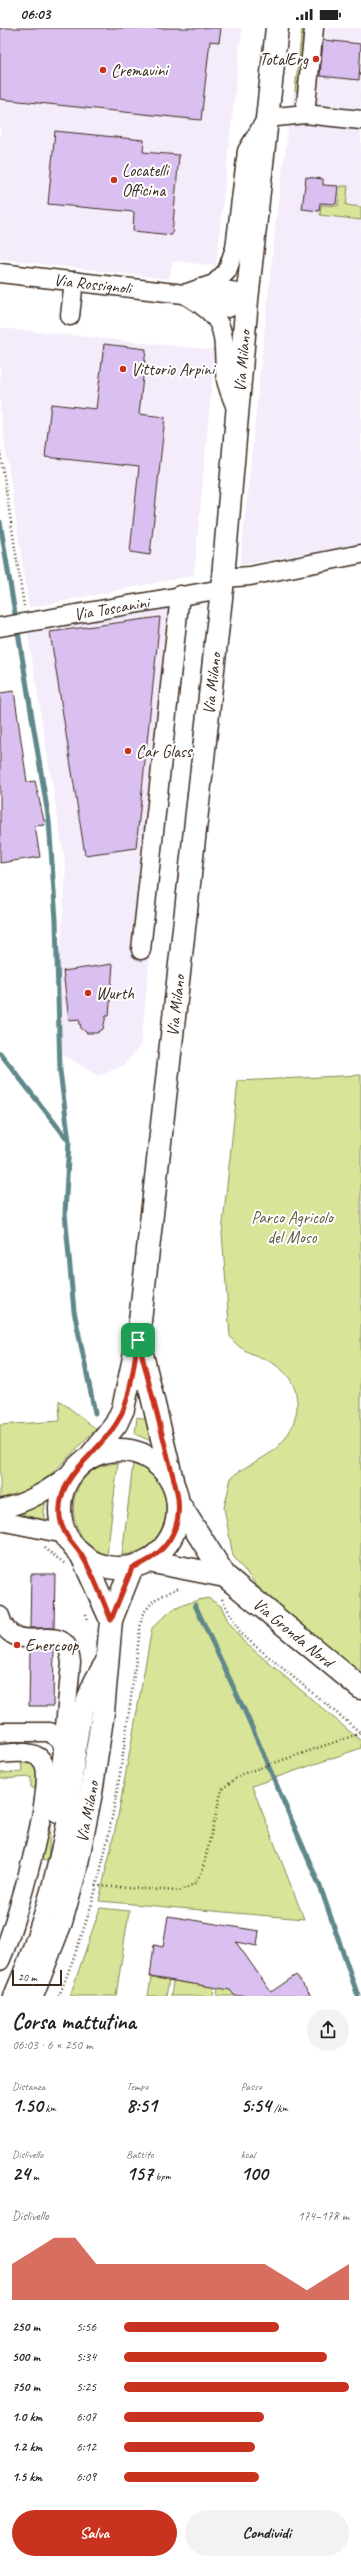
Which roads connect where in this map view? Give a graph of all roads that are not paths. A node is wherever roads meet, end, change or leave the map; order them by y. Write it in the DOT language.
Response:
graph roads {
  1 [pos="277,28"];
  2 [pos="314,28"];
  3 [pos="305,114"];
  4 [pos="267,118"];
  5 [pos="361,120"];
  6 [pos="0,273"];
  7 [pos="74,281"];
  8 [pos="194,295"];
  9 [pos="247,300"];
  10 [pos="70,316"];
  11 [pos="236,410"];
  12 [pos="361,554"];
  13 [pos="222,584"];
  14 [pos="180,595"];
  15 [pos="1,627"];
  16 [pos="141,950"];
  17 [pos="138,1340"];
  18 [pos="81,1464"];
  19 [pos="172,1481"];
  20 [pos="179,1504"];
  21 [pos="0,1509"];
  22 [pos="0,1521"];
  23 [pos="65,1534"];
  24 [pos="75,1561"];
  25 [pos="140,1564"];
  26 [pos="222,1586"];
  27 [pos="0,1616"];
  28 [pos="111,1620"];
  29 [pos="108,1655"];
  30 [pos="361,1688"];
  31 [pos="0,1732"];
  32 [pos="64,1744"];
  33 [pos="0,1754"];
  34 [pos="58,1860"];
  35 [pos="0,1961"];
  36 [pos="21,1993"];
  37 [pos="0,1995"];
  1 -- 4 [label="main road, Via Milano"];
  2 -- 3 [label="street"];
  3 -- 4 [label="street"];
  3 -- 5 [label="street"];
  4 -- 8 [label="street"];
  4 -- 9 [label="main road, Via Milano"];
  6 -- 7 [label="street, Via Rossignoli"];
  7 -- 8 [label="street, Via Rossignoli"];
  7 -- 10 [label="street"];
  8 -- 9 [label="street, Via Rossignoli"];
  8 -- 11 [label="street"];
  9 -- 11 [label="main road, Via Milano"];
  11 -- 13 [label="main road, Via Milano"];
  12 -- 13 [label="street, Via Toscanini"];
  13 -- 14 [label="street, Via Toscanini"];
  13 -- 17 [label="main road, Via Milano"];
  14 -- 15 [label="street, Via Toscanini"];
  14 -- 16 [label="street"];
  17 -- 18 [label="main road, Via Milano"];
  17 -- 19 [label="main road, Via Milano"];
  18 -- 19 [label="main road, Via Milano"];
  18 -- 21 [label="street"];
  18 -- 23 [label="main road, Via Milano"];
  19 -- 20 [label="main road, Via Milano"];
  20 -- 25 [label="main road, Via Milano"];
  20 -- 26 [label="main road, Via Gronda Nord"];
  22 -- 23 [label="street"];
  23 -- 24 [label="main road, Via Milano"];
  24 -- 25 [label="main road, Via Milano"];
  24 -- 28 [label="main road, Via Milano"];
  25 -- 26 [label="main road, Via Gronda Nord"];
  25 -- 28 [label="main road, Via Milano"];
  26 -- 30 [label="main road, Via Gronda Nord"];
  27 -- 32 [label="street"];
  28 -- 29 [label="main road, Via Milano"];
  29 -- 34 [label="street"];
  29 -- 36 [label="main road, Via Milano"];
  31 -- 32 [label="street"];
  32 -- 34 [label="street"];
  33 -- 35 [label="street"];
  34 -- 36 [label="street"];
  36 -- 37 [label="street"];
}
